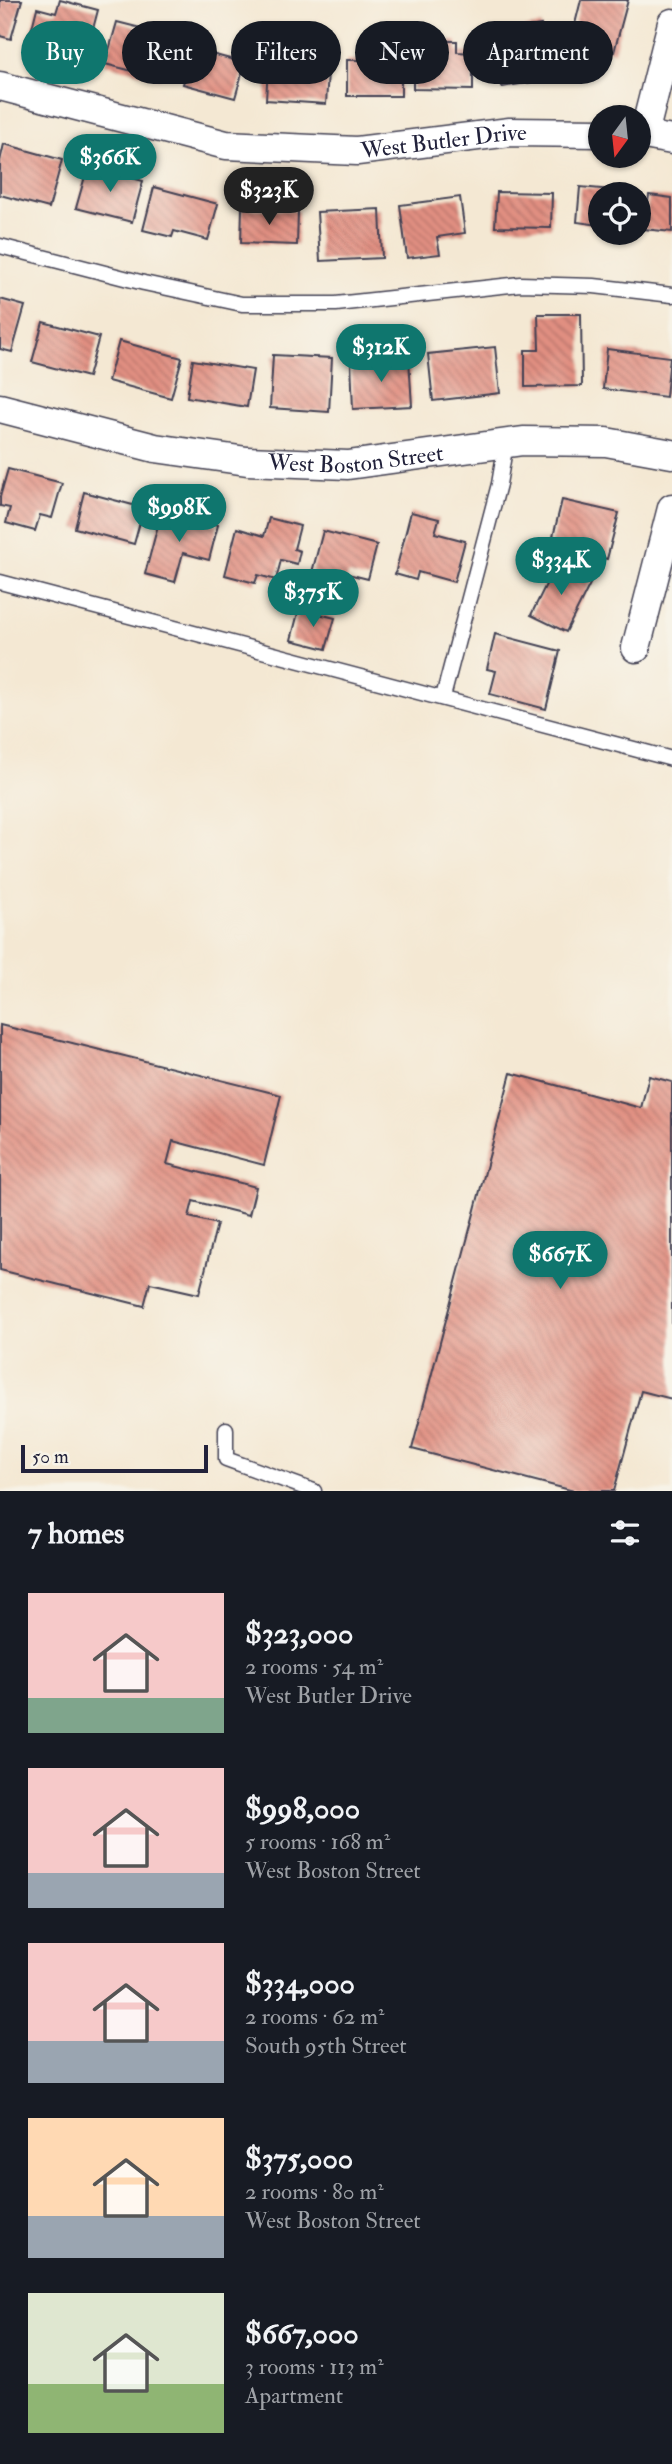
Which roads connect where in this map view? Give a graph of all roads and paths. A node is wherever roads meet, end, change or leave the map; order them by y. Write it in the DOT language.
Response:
graph roads {
  1 [pos="672,23"];
  2 [pos="0,86"];
  3 [pos="649,105"];
  4 [pos="588,133"];
  5 [pos="651,136"];
  6 [pos="672,140"];
  7 [pos="0,246"];
  8 [pos="672,295"];
  9 [pos="0,408"];
  10 [pos="506,443"];
  11 [pos="672,454"];
  12 [pos="672,508"];
  13 [pos="0,582"];
  14 [pos="636,648"];
  15 [pos="443,697"];
  16 [pos="672,759"];
  17 [pos="226,1429"];
  18 [pos="314,1491"];
  1 -- 3 [label="street"];
  2 -- 4 [label="street, West Butler Drive"];
  5 -- 6 [label="street"];
  7 -- 8 [label="lane"];
  9 -- 10 [label="street, West Boston Street"];
  10 -- 11 [label="street, West Boston Street"];
  10 -- 15 [label="lane"];
  12 -- 14 [label="street"];
  13 -- 15 [label="lane"];
  15 -- 16 [label="lane"];
  17 -- 18 [label="lane"];
}
